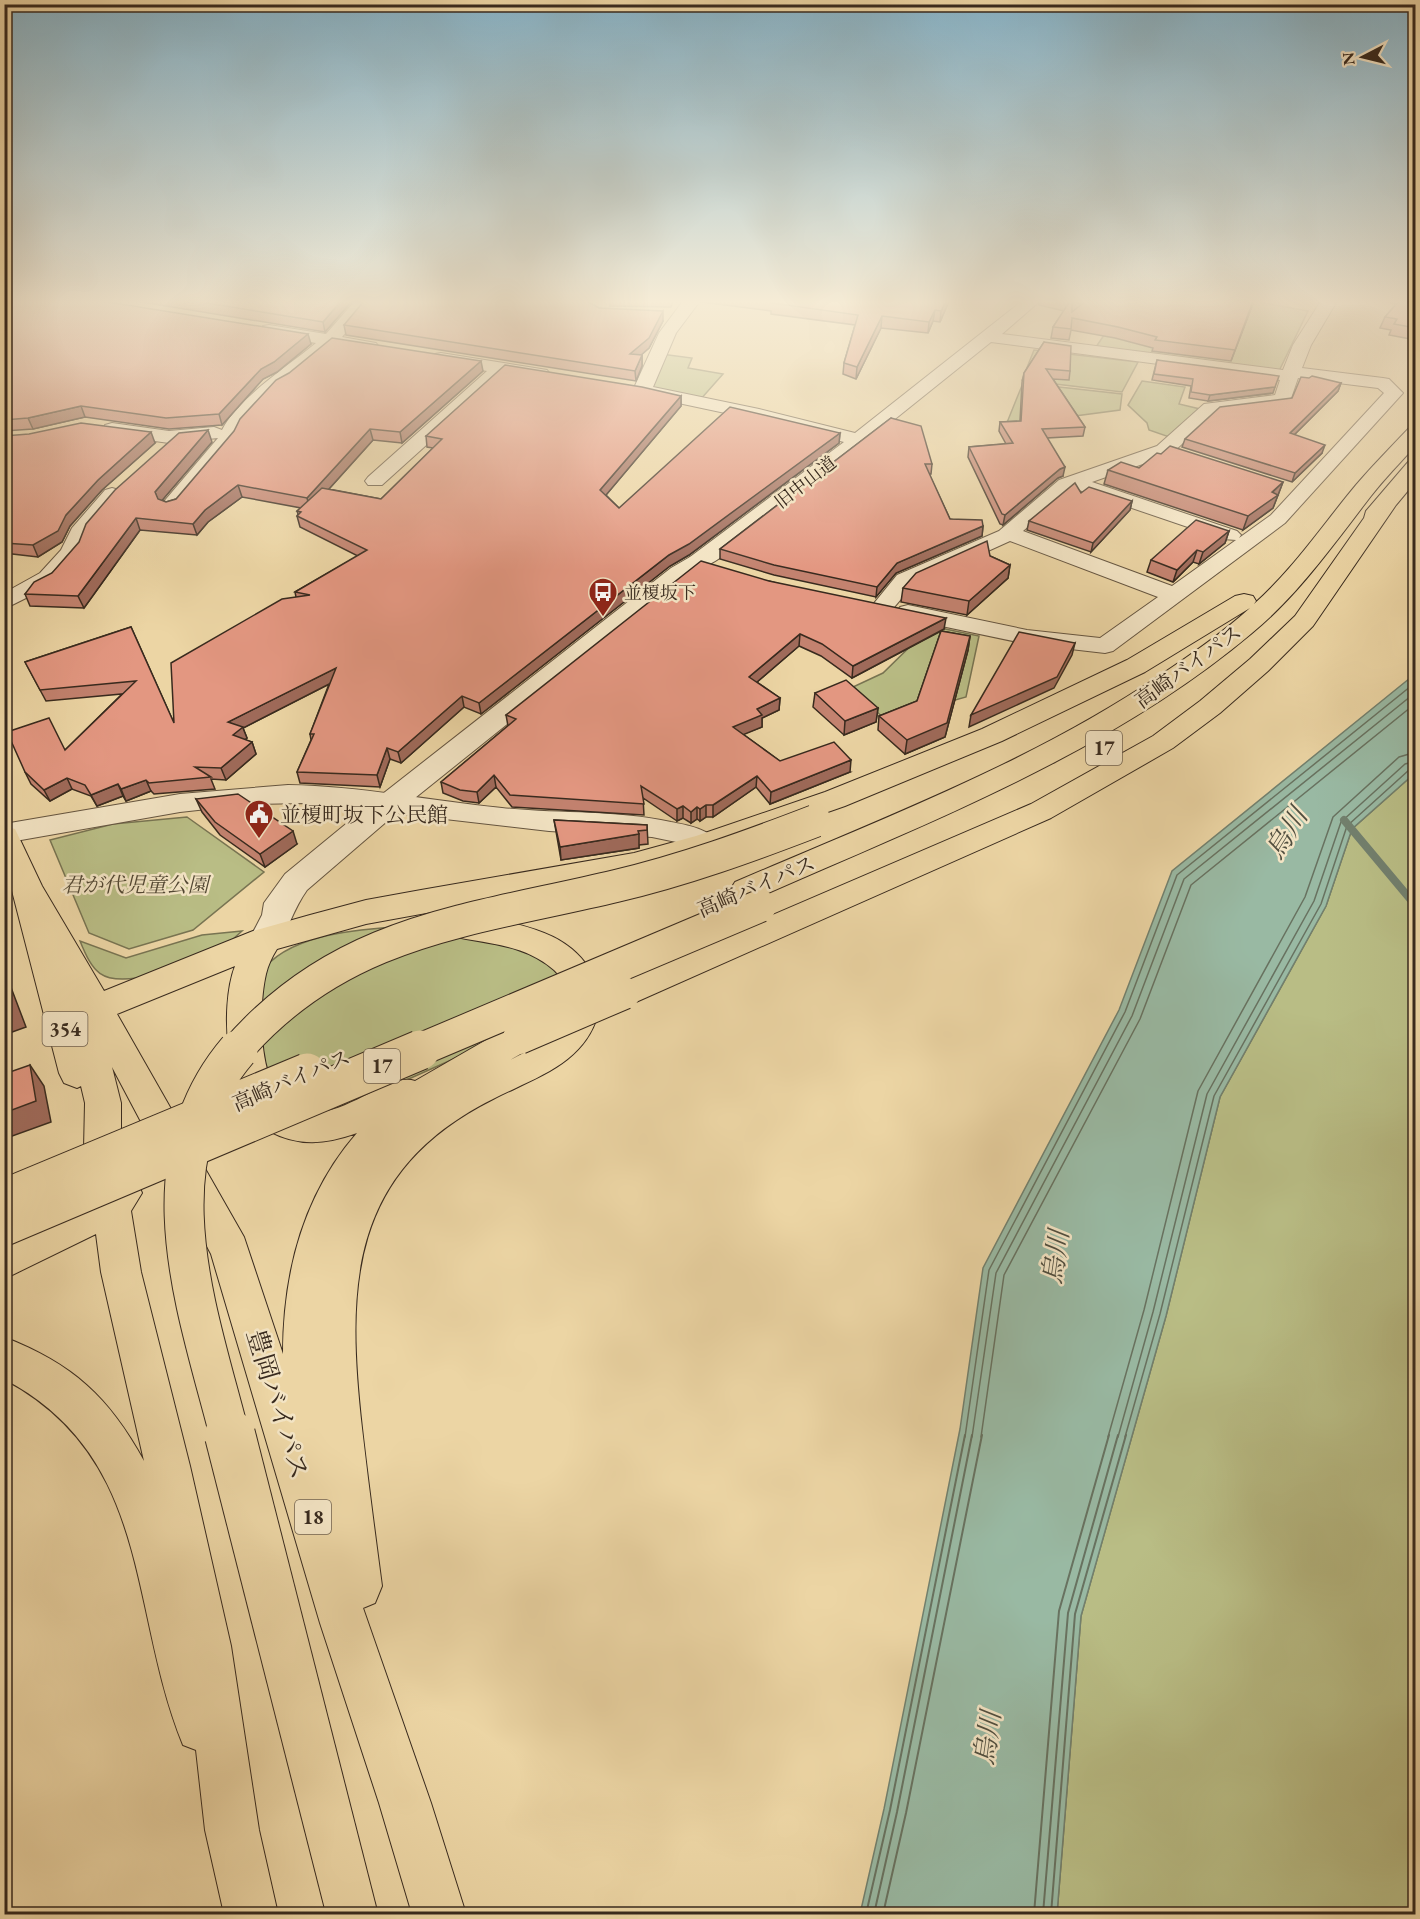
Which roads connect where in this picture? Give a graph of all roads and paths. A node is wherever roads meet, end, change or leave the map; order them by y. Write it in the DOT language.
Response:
graph roads {
  1 [pos="266,391"];
  2 [pos="476,391"];
  3 [pos="646,391"];
  4 [pos="921,391"];
  5 [pos="1286,391"];
  6 [pos="1391,391"];
  7 [pos="96,426"];
  8 [pos="231,432"];
  9 [pos="1416,432"];
  10 [pos="176,437"];
  11 [pos="858,441"];
  12 [pos="1165,442"];
  13 [pos="157,455"];
  14 [pos="1187,457"];
  15 [pos="1416,467"];
  16 [pos="375,481"];
  17 [pos="1074,482"];
  18 [pos="123,483"];
  19 [pos="1278,487"];
  20 [pos="1301,494"];
  21 [pos="1376,495"];
  22 [pos="171,505"];
  23 [pos="1008,533"];
  24 [pos="1248,541"];
  25 [pos="707,556"];
  26 [pos="728,571"];
  27 [pos="1174,594"];
  28 [pos="4,602"];
  29 [pos="1244,602"];
  30 [pos="390,803"];
  31 [pos="4,835"];
  32 [pos="705,844"];
  33 [pos="27,887"];
  34 [pos="753,898"];
  35 [pos="310,927"];
  36 [pos="265,940"];
  37 [pos="96,1008"];
  38 [pos="461,1069"];
  39 [pos="155,1111"];
  40 [pos="386,1142"];
  41 [pos="107,1189"];
  42 [pos="4,1199"];
  43 [pos="4,1226"];
  44 [pos="4,1261"];
  45 [pos="4,1357"];
  46 [pos="405,1803"];
  47 [pos="232,1830"];
  48 [pos="251,1914"];
  49 [pos="352,1914"];
  50 [pos="439,1914"];
  1 -- 8 [label="street"];
  2 -- 16 [label="street"];
  3 -- 11 [label="street"];
  4 -- 11 [label="street, 旧中山道"];
  5 -- 12 [label="street"];
  6 -- 20 [label="street"];
  7 -- 10 [label="street"];
  8 -- 10 [label="street"];
  8 -- 22 [label="street"];
  9 -- 21 [label="highway, 高崎バイパス / 17"];
  10 -- 13 [label="street"];
  11 -- 25 [label="street, 旧中山道"];
  12 -- 14 [label="street"];
  12 -- 17 [label="street"];
  15 -- 21 [label="highway, 高崎バイパス / 17"];
  17 -- 23 [label="street"];
  17 -- 24 [label="street"];
  18 -- 28 [label="street"];
  19 -- 20 [label="street"];
  20 -- 24 [label="street"];
  21 -- 29 [label="highway"];
  21 -- 34 [label="highway, 高崎バイパス / 17"];
  21 -- 38 [label="highway, bridge"];
  23 -- 27 [label="street"];
  23 -- 27 [label="street"];
  24 -- 27 [label="street"];
  25 -- 26 [label="street"];
  25 -- 30 [label="street"];
  29 -- 32 [label="highway"];
  29 -- 49 [label="highway, bridge"];
  30 -- 31 [label="street"];
  30 -- 32 [label="street"];
  30 -- 36 [label="street"];
  31 -- 33 [label="highway, 354"];
  32 -- 35 [label="highway"];
  33 -- 37 [label="highway, 354"];
  33 -- 41 [label="highway, 354"];
  34 -- 42 [label="highway, 高崎バイパス / 17, bridge"];
  34 -- 43 [label="highway, 高崎バイパス / 17, bridge"];
  35 -- 36 [label="highway"];
  35 -- 40 [label="highway"];
  36 -- 37 [label="highway"];
  36 -- 38 [label="highway"];
  37 -- 39 [label="highway, 354"];
  37 -- 41 [label="highway"];
  38 -- 40 [label="highway"];
  39 -- 41 [label="highway"];
  39 -- 46 [label="highway, 豊岡バイパス / 18"];
  40 -- 46 [label="highway"];
  41 -- 44 [label="highway"];
  41 -- 47 [label="highway"];
  45 -- 47 [label="highway"];
  46 -- 50 [label="highway, 豊岡バイパス / 18"];
  47 -- 48 [label="highway"];
}
